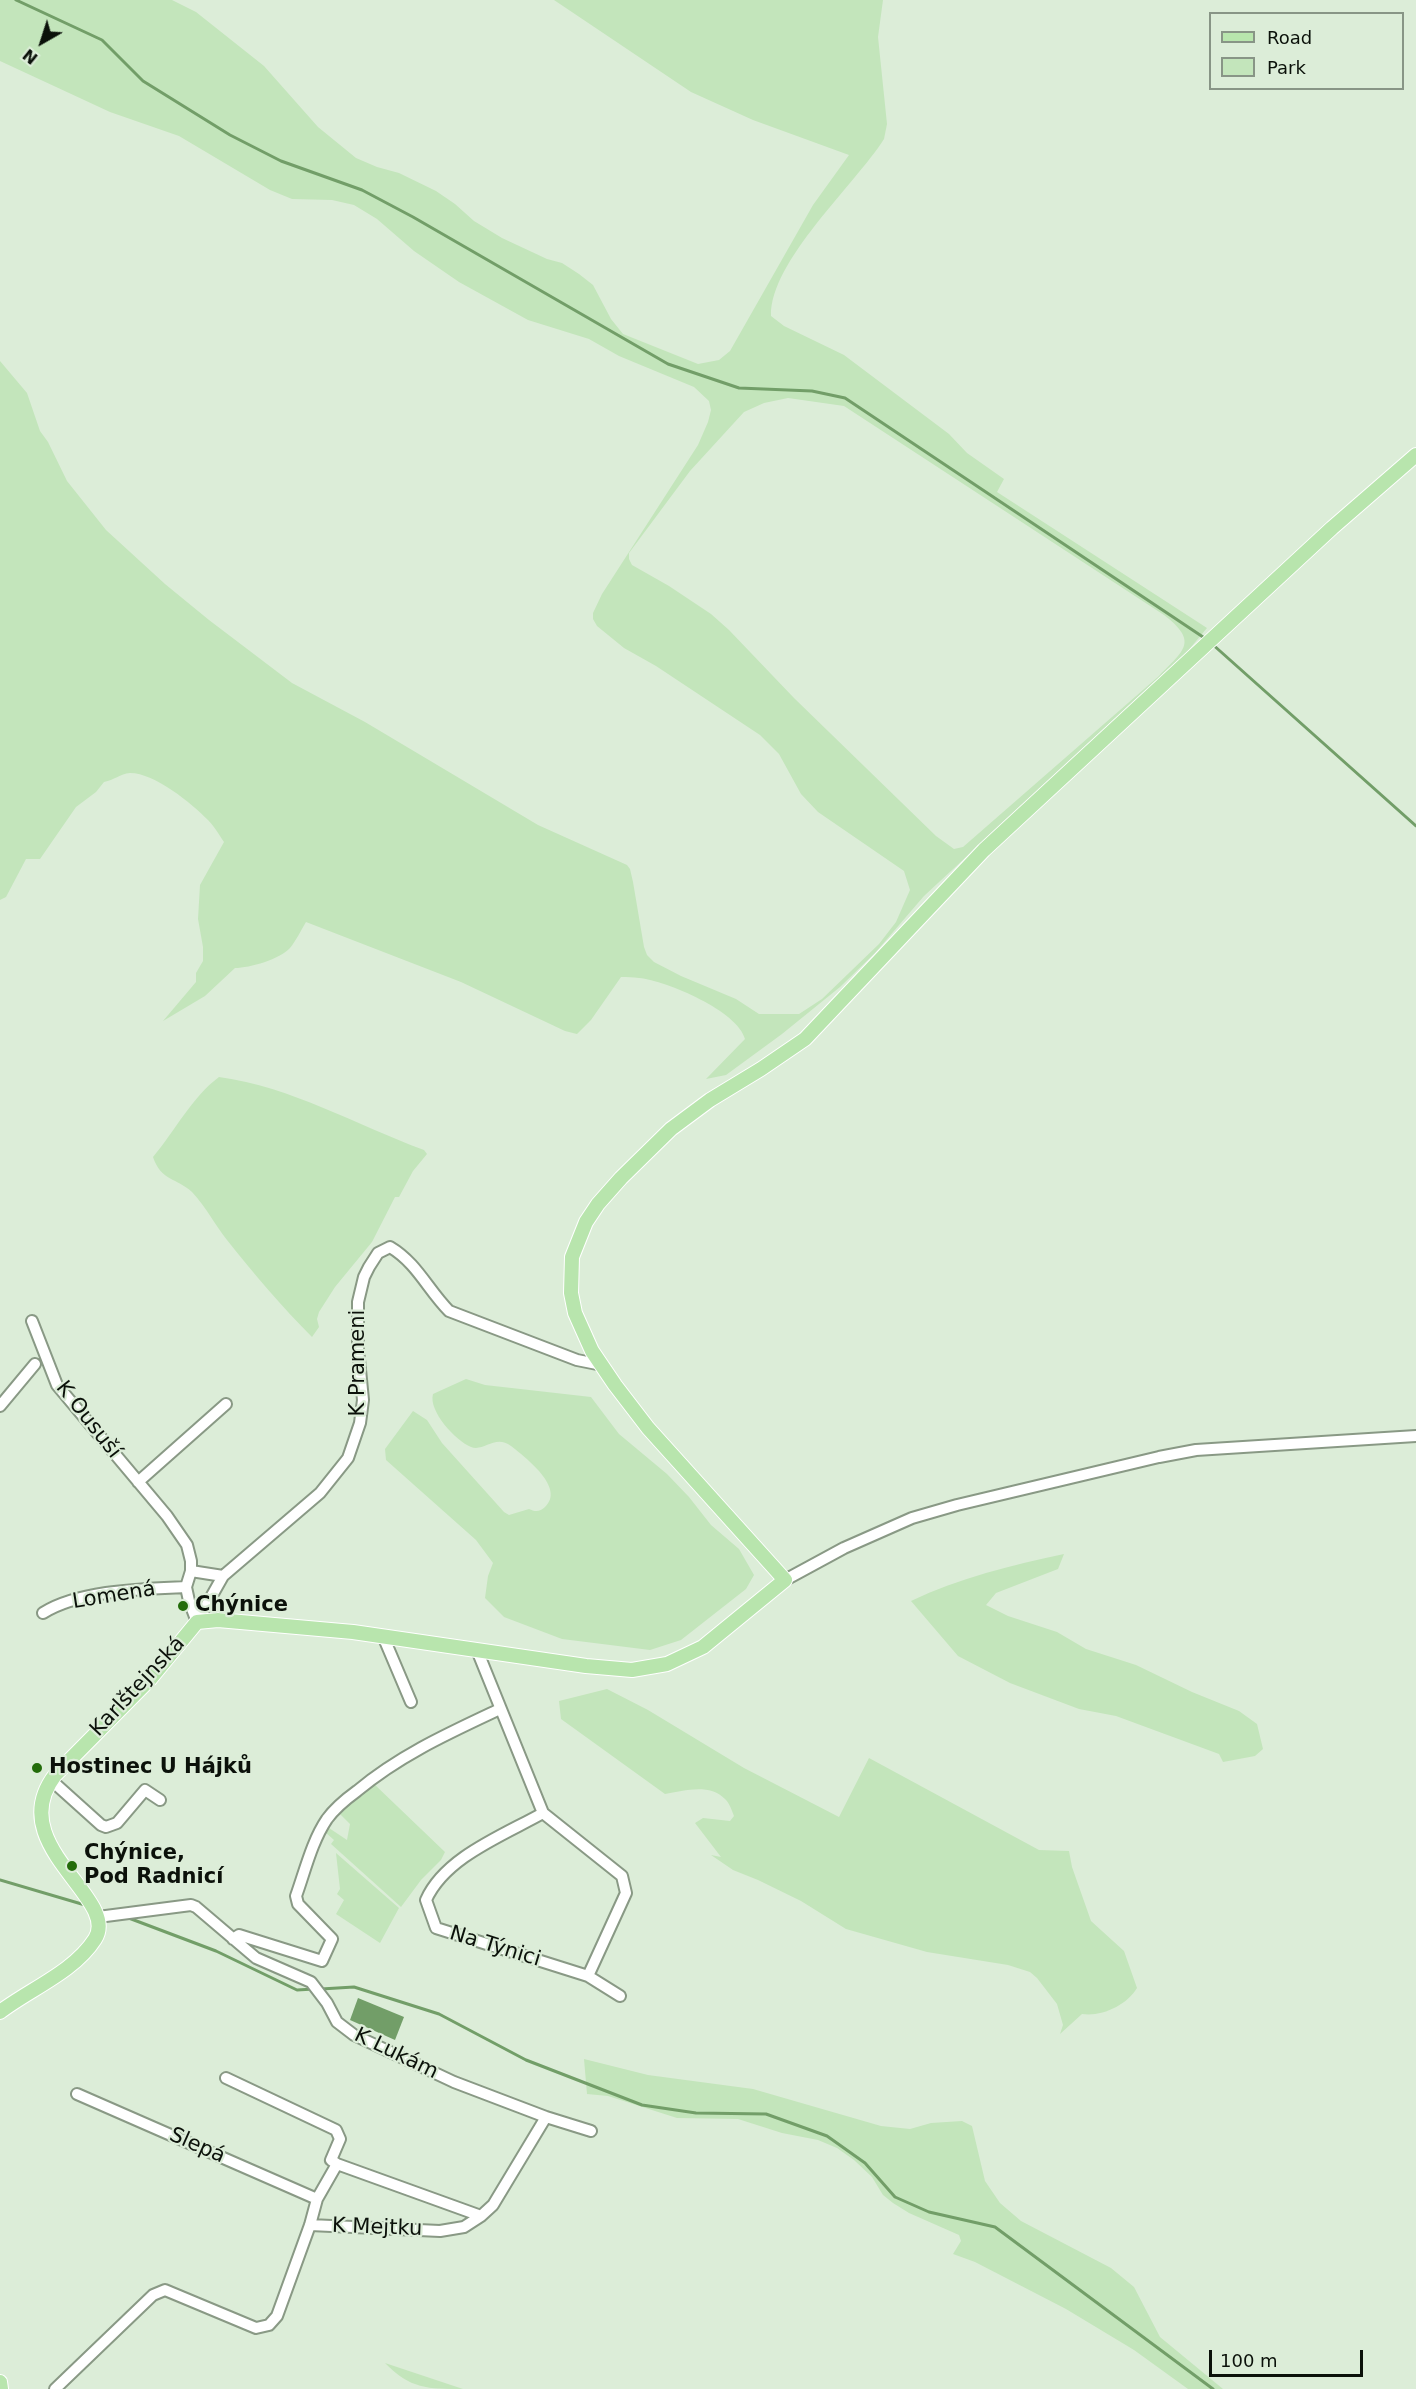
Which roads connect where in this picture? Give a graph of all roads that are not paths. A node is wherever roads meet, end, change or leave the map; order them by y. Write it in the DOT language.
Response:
graph roads {
  1 [pos="1416,455"];
  2 [pos="32,1321"];
  3 [pos="34,1364"];
  4 [pos="602,1365"];
  5 [pos="226,1404"];
  6 [pos="0,1406"];
  7 [pos="1416,1436"];
  8 [pos="138,1482"];
  9 [pos="191,1571"];
  10 [pos="223,1576"];
  11 [pos="785,1580"];
  12 [pos="186,1587"];
  13 [pos="43,1613"];
  14 [pos="197,1622"];
  15 [pos="383,1636"];
  16 [pos="477,1650"];
  17 [pos="411,1701"];
  18 [pos="500,1709"];
  19 [pos="51,1780"];
  20 [pos="160,1800"];
  21 [pos="543,1813"];
  22 [pos="98,1917"];
  23 [pos="233,1939"];
  24 [pos="588,1976"];
  25 [pos="620,1996"];
  26 [pos="0,2012"];
  27 [pos="226,2078"];
  28 [pos="77,2094"];
  29 [pos="546,2117"];
  30 [pos="591,2131"];
  31 [pos="337,2164"];
  32 [pos="317,2199"];
  33 [pos="481,2216"];
  34 [pos="310,2225"];
  35 [pos="0,2382"];
  36 [pos="1,2389"];
  37 [pos="55,2389"];
  1 -- 4 [label="main road"];
  2 -- 8 [label="street, K Ousuší"];
  3 -- 6 [label="street"];
  4 -- 10 [label="street, K Prameni"];
  4 -- 11 [label="main road"];
  5 -- 8 [label="street"];
  7 -- 11 [label="street"];
  8 -- 9 [label="street, K Ousuší"];
  9 -- 10 [label="street"];
  9 -- 12 [label="street"];
  10 -- 14 [label="street"];
  11 -- 16 [label="main road, Karlštejnská"];
  12 -- 13 [label="street, Lomená"];
  12 -- 14 [label="street"];
  14 -- 15 [label="main road, Karlštejnská"];
  14 -- 19 [label="main road, Karlštejnská"];
  15 -- 16 [label="main road, Karlštejnská"];
  15 -- 17 [label="street"];
  16 -- 18 [label="street"];
  18 -- 21 [label="street"];
  18 -- 23 [label="street"];
  19 -- 20 [label="street"];
  19 -- 22 [label="main road, Karlštejnská"];
  21 -- 24 [label="street"];
  21 -- 24 [label="street, Na Týnici"];
  22 -- 23 [label="street, K Lukám"];
  22 -- 26 [label="main road"];
  23 -- 29 [label="street, K Lukám"];
  24 -- 25 [label="street, Na Týnici"];
  27 -- 31 [label="street"];
  28 -- 32 [label="street, Slepá"];
  29 -- 30 [label="street, K Lukám"];
  29 -- 33 [label="street, K Mejtku"];
  31 -- 32 [label="street, K Mejtku"];
  31 -- 33 [label="street, K Mejtku"];
  32 -- 34 [label="street, K Mejtku"];
  33 -- 34 [label="street, K Mejtku"];
  34 -- 37 [label="street"];
  35 -- 36 [label="main road"];
}
